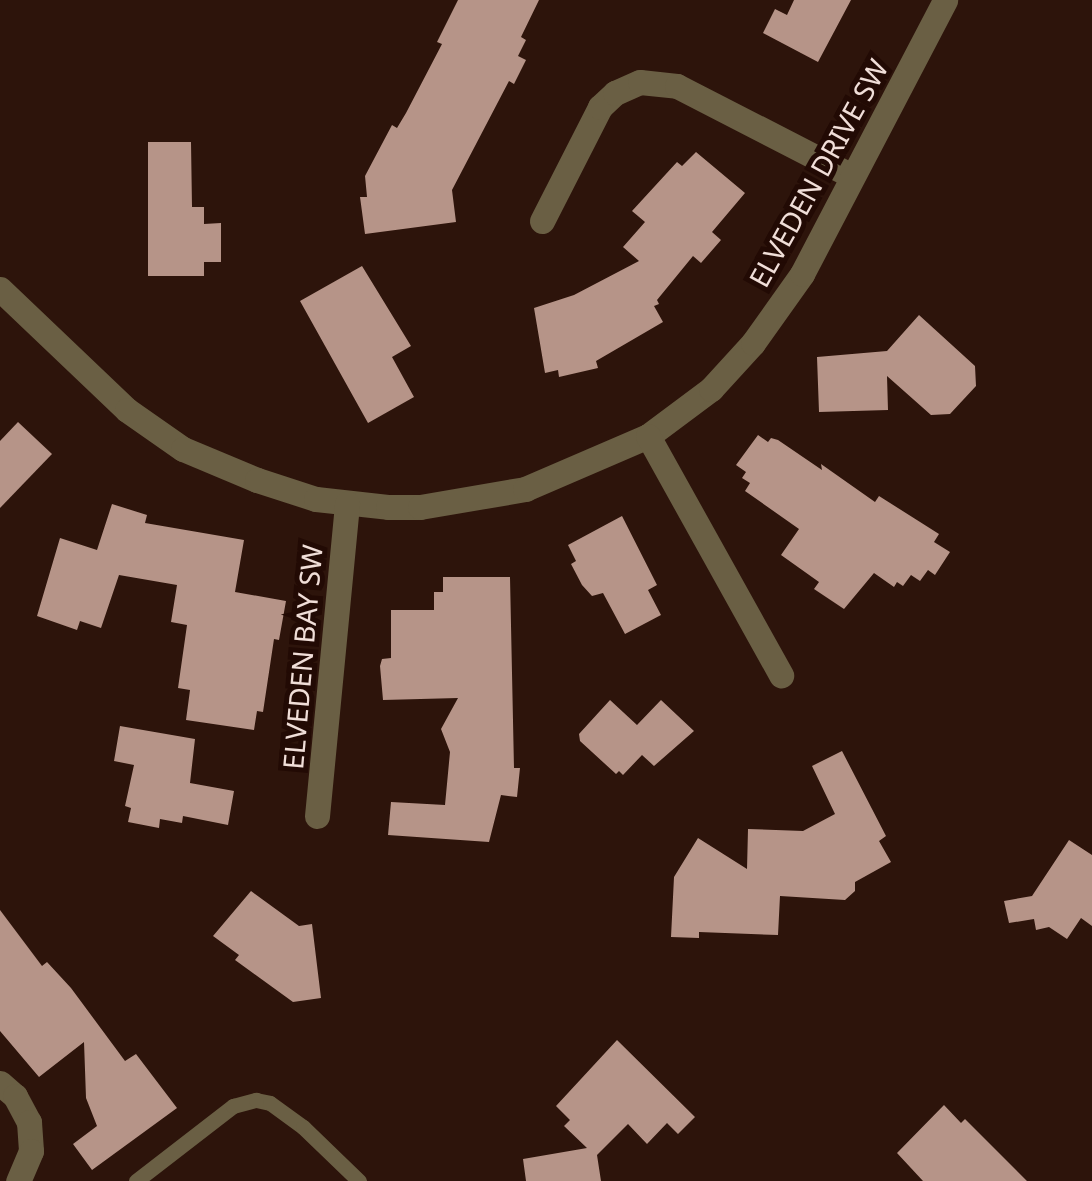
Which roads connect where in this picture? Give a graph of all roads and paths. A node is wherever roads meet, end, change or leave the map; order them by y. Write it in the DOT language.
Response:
graph roads {
  1 [pos="945,0"];
  2 [pos="852,176"];
  3 [pos="542,221"];
  4 [pos="0,289"];
  5 [pos="648,436"];
  6 [pos="347,503"];
  7 [pos="781,675"];
  8 [pos="318,816"];
  9 [pos="0,1083"];
  10 [pos="18,1181"];
  11 [pos="136,1181"];
  12 [pos="360,1181"];
  1 -- 2 [label="street, ELVEDEN DRIVE SW"];
  2 -- 3 [label="street"];
  2 -- 5 [label="street, ELVEDEN DRIVE SW"];
  4 -- 6 [label="street, ELVEDEN DRIVE SW"];
  5 -- 6 [label="street, ELVEDEN DRIVE SW"];
  5 -- 7 [label="street"];
  6 -- 8 [label="street, ELVEDEN BAY SW"];
  9 -- 10 [label="street"];
  11 -- 12 [label="lane"];
}
